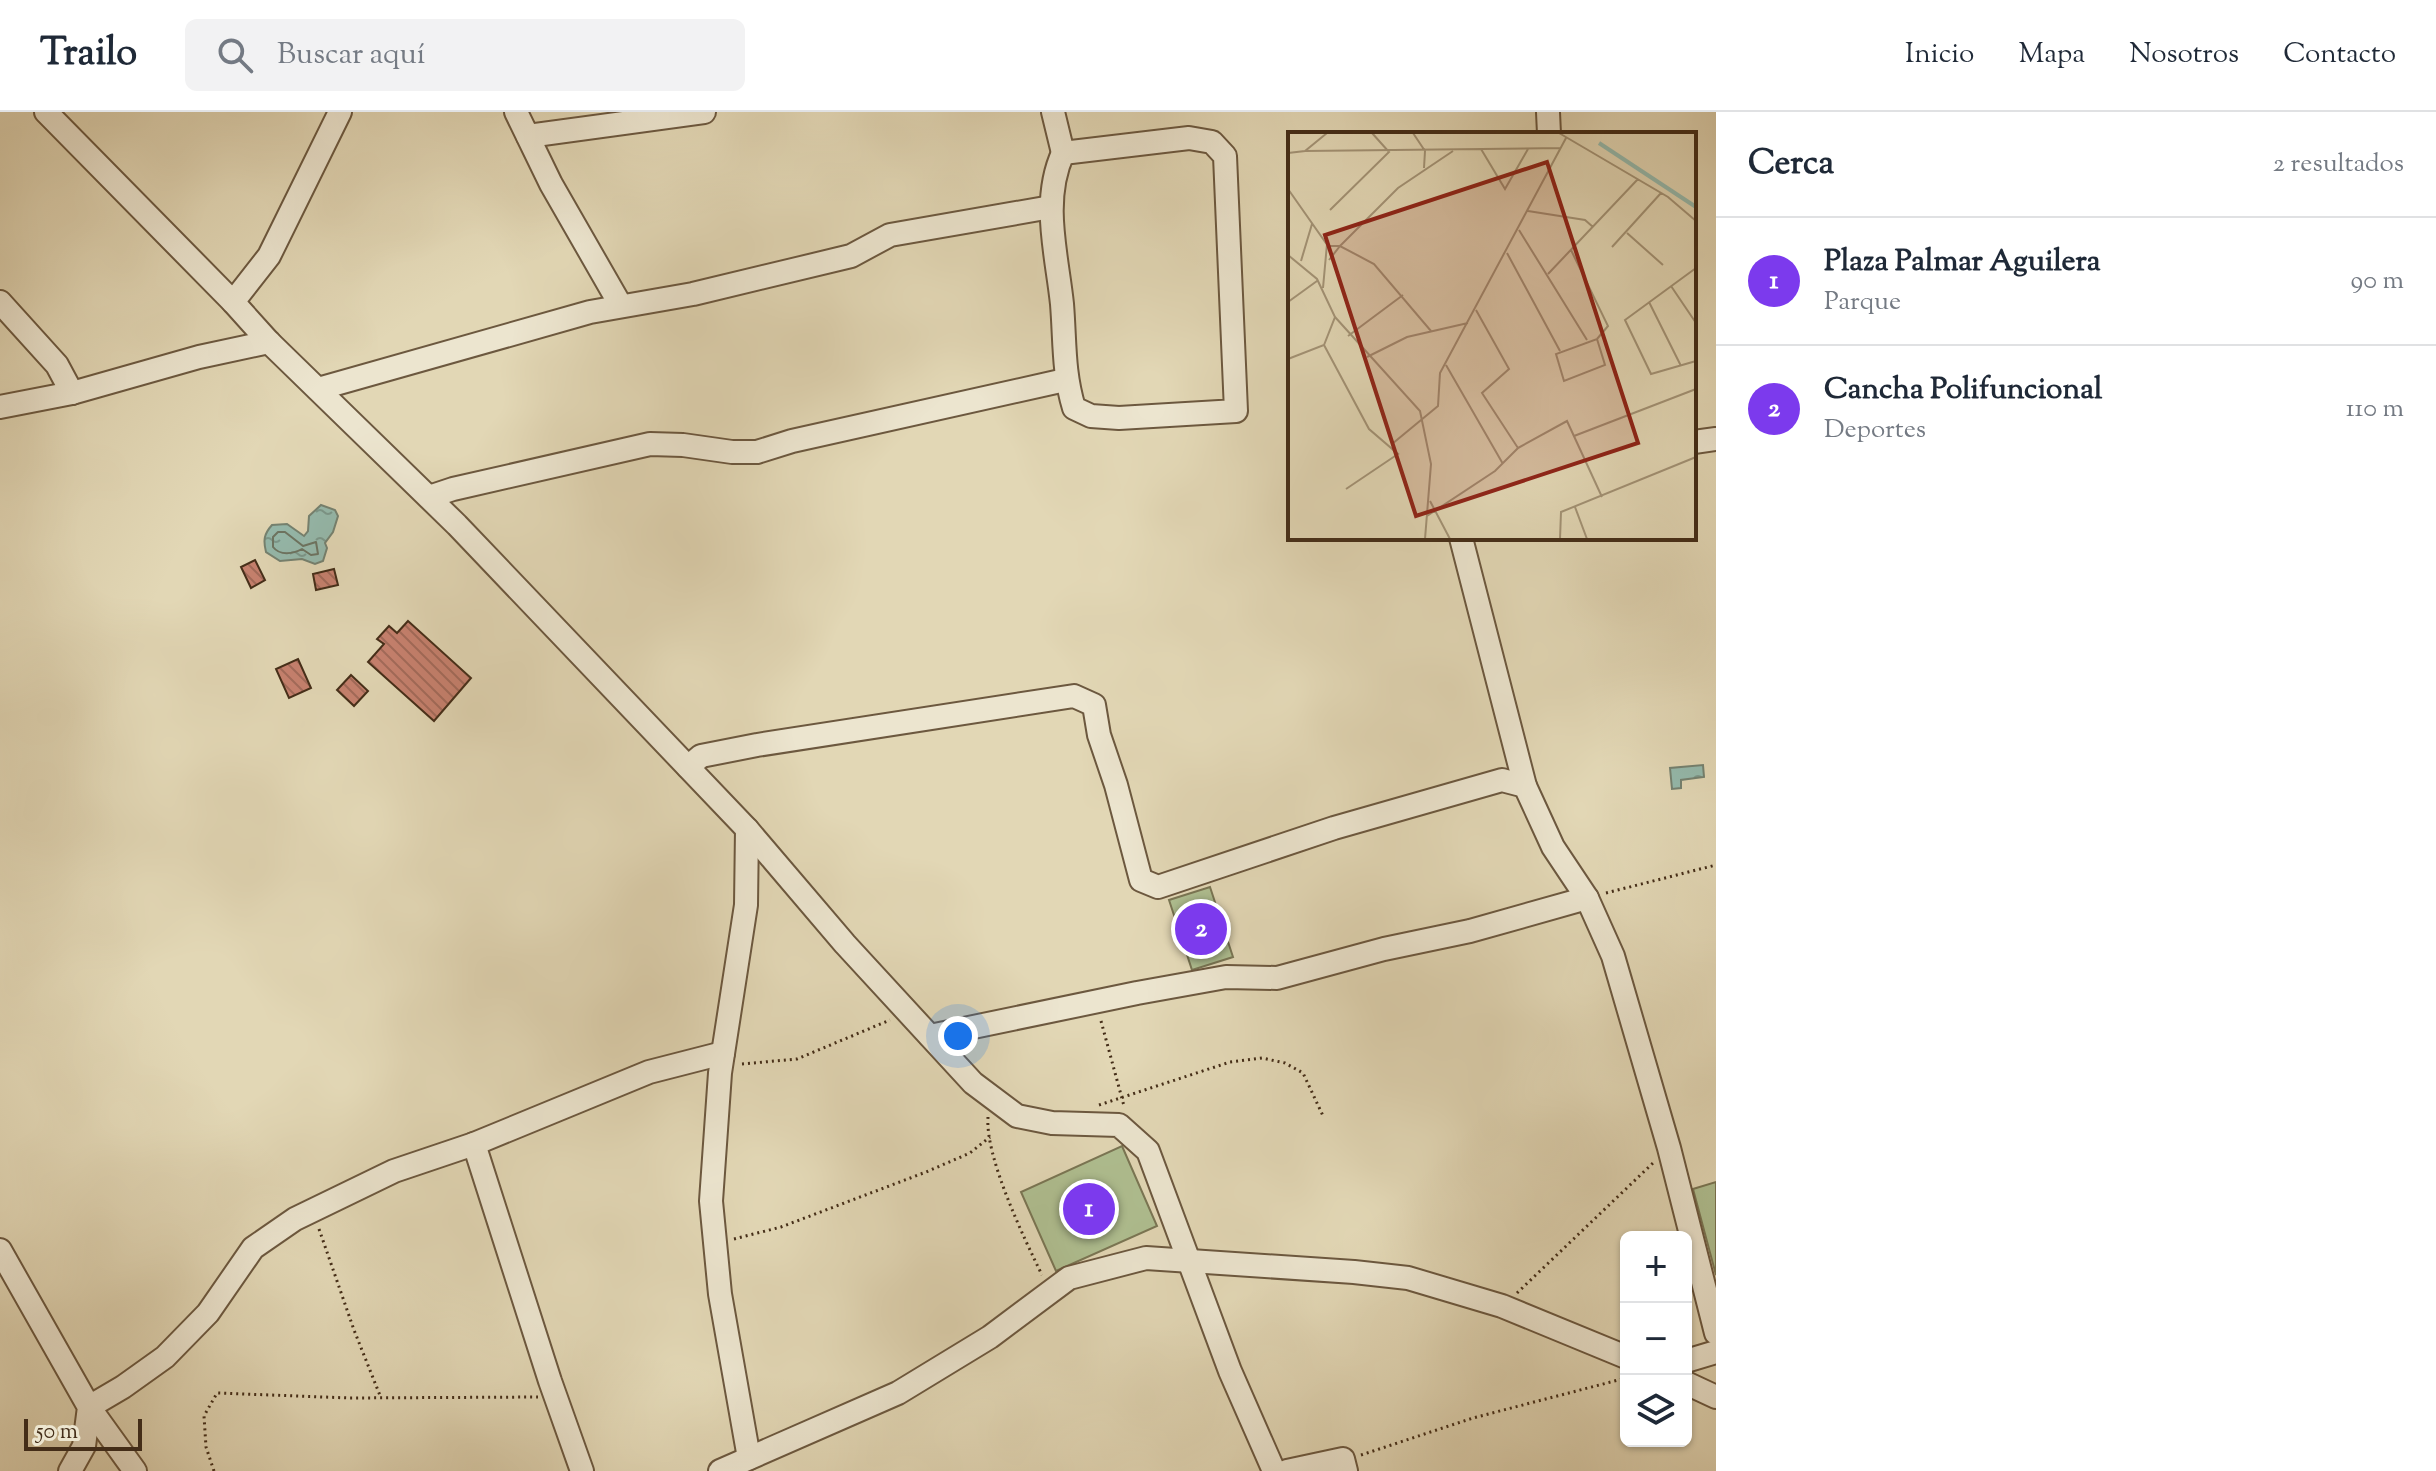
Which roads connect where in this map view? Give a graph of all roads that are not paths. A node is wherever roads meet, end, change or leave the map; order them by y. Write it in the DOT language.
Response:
graph roads {
  1 [pos="46,112"];
  2 [pos="516,112"];
  3 [pos="704,112"];
  4 [pos="1053,112"];
  5 [pos="1548,112"];
  6 [pos="331,116"];
  7 [pos="1549,132"];
  8 [pos="528,136"];
  9 [pos="1063,153"];
  10 [pos="1051,207"];
  11 [pos="0,302"];
  12 [pos="233,302"];
  13 [pos="621,306"];
  14 [pos="269,342"];
  15 [pos="1065,380"];
  16 [pos="318,389"];
  17 [pos="72,393"];
  18 [pos="0,407"];
  19 [pos="1716,439"];
  20 [pos="1696,442"];
  21 [pos="429,497"];
  22 [pos="1462,540"];
  23 [pos="688,767"];
  24 [pos="1525,786"];
  25 [pos="747,829"];
  26 [pos="1587,898"];
  27 [pos="930,1036"];
  28 [pos="722,1063"];
  29 [pos="474,1144"];
  30 [pos="0,1250"];
  31 [pos="1188,1260"];
  32 [pos="1716,1333"];
  33 [pos="1716,1352"];
  34 [pos="1620,1355"];
  35 [pos="1692,1359"];
  36 [pos="1692,1386"];
  37 [pos="1716,1397"];
  38 [pos="89,1407"];
  39 [pos="749,1458"];
  40 [pos="1345,1465"];
  41 [pos="70,1471"];
  42 [pos="135,1471"];
  43 [pos="582,1471"];
  44 [pos="720,1471"];
  45 [pos="1274,1471"];
  46 [pos="1287,1471"];
  1 -- 12 [label="street"];
  2 -- 8 [label="street"];
  3 -- 8 [label="street"];
  4 -- 9 [label="street"];
  5 -- 7 [label="street"];
  6 -- 12 [label="street"];
  8 -- 13 [label="street"];
  9 -- 10 [label="street"];
  9 -- 15 [label="street"];
  10 -- 13 [label="street"];
  10 -- 15 [label="street"];
  11 -- 17 [label="street"];
  12 -- 14 [label="street"];
  13 -- 16 [label="street"];
  14 -- 16 [label="street"];
  14 -- 17 [label="street"];
  15 -- 21 [label="street"];
  16 -- 21 [label="street"];
  17 -- 18 [label="street"];
  19 -- 20 [label="street"];
  21 -- 23 [label="street"];
  22 -- 24 [label="street"];
  23 -- 24 [label="street"];
  23 -- 25 [label="street"];
  24 -- 26 [label="street"];
  25 -- 27 [label="street"];
  25 -- 28 [label="street"];
  26 -- 27 [label="street"];
  26 -- 32 [label="street"];
  27 -- 31 [label="street"];
  28 -- 29 [label="street"];
  28 -- 39 [label="street"];
  29 -- 38 [label="street"];
  29 -- 43 [label="street"];
  30 -- 38 [label="street"];
  31 -- 34 [label="street"];
  31 -- 39 [label="street"];
  31 -- 45 [label="street"];
  33 -- 35 [label="street"];
  36 -- 37 [label="street"];
  38 -- 41 [label="street"];
  38 -- 42 [label="street"];
  39 -- 44 [label="street"];
  40 -- 46 [label="street"];
}
